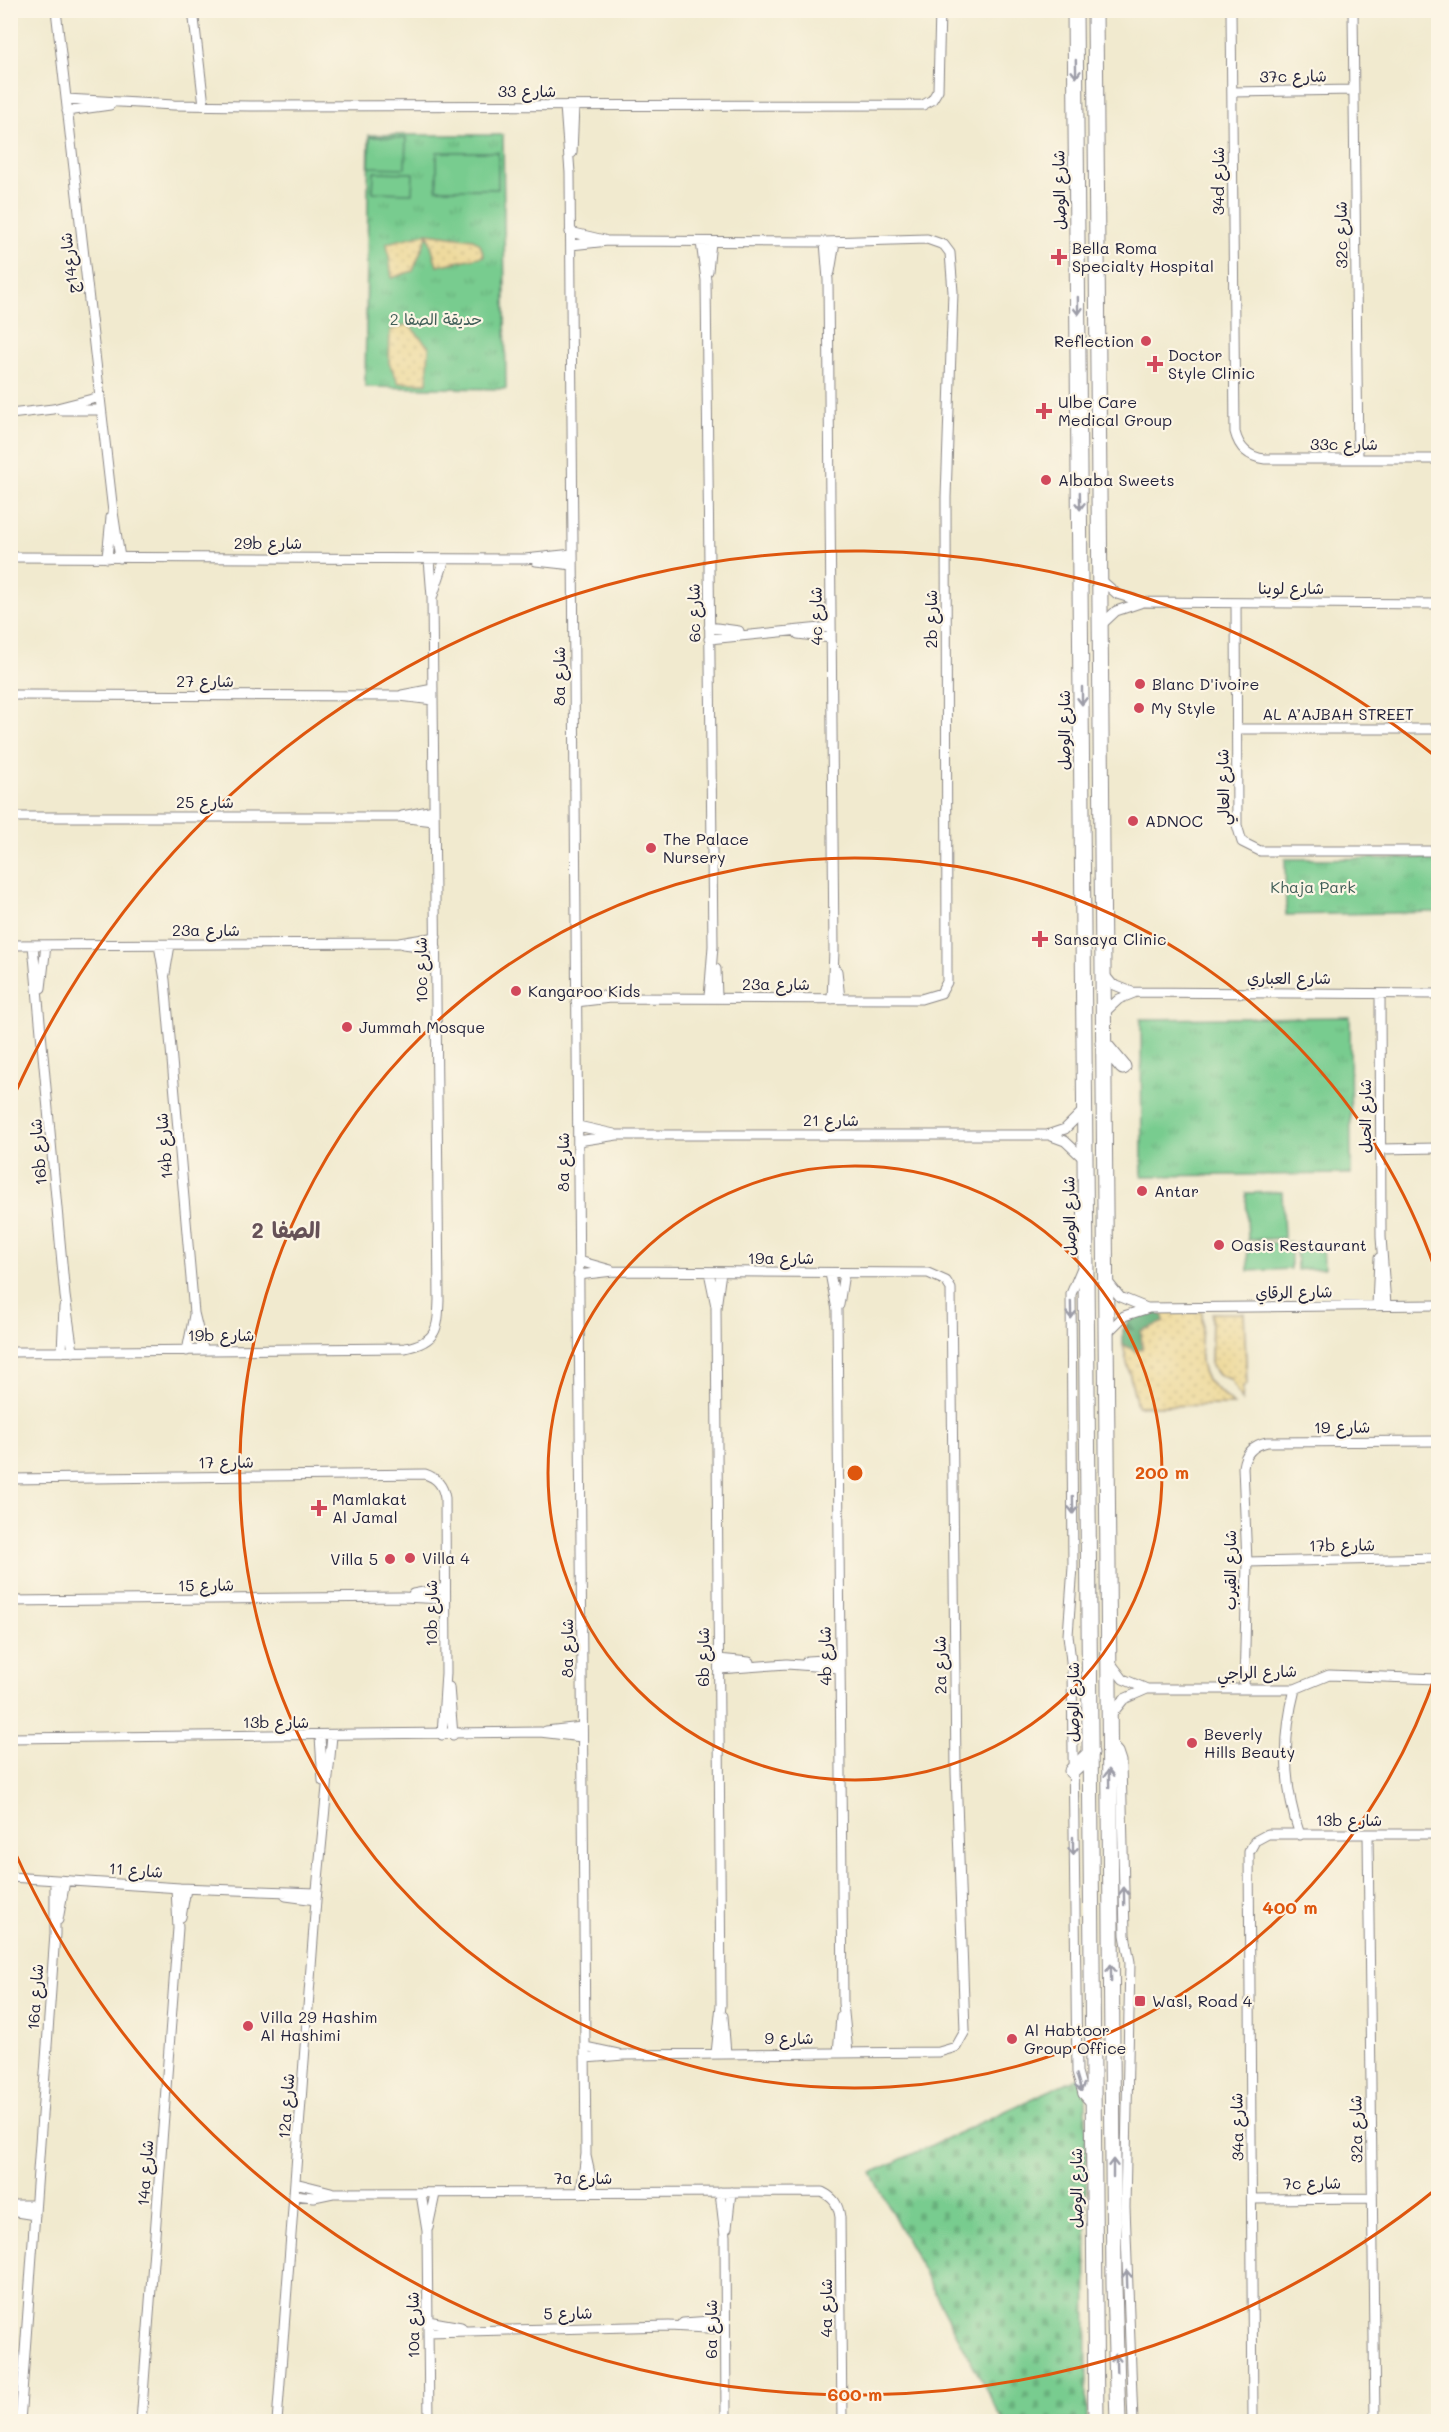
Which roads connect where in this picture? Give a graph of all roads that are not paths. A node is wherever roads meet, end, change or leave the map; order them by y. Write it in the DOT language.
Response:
graph roads {
  1 [pos="56,10"];
  2 [pos="193,10"];
  3 [pos="940,10"];
  4 [pos="1075,10"];
  5 [pos="1095,10"];
  6 [pos="1231,10"];
  7 [pos="1353,10"];
  8 [pos="1354,90"];
  9 [pos="1232,92"];
  10 [pos="66,99"];
  11 [pos="121,102"];
  12 [pos="201,105"];
  13 [pos="569,106"];
  14 [pos="67,111"];
  15 [pos="570,232"];
  16 [pos="606,241"];
  17 [pos="706,242"];
  18 [pos="830,242"];
  19 [pos="571,245"];
  20 [pos="1077,255"];
  21 [pos="1065,267"];
  22 [pos="99,397"];
  23 [pos="53,409"];
  24 [pos="101,410"];
  25 [pos="10,414"];
  26 [pos="1250,455"];
  27 [pos="1358,459"];
  28 [pos="1438,459"];
  29 [pos="112,512"];
  30 [pos="573,554"];
  31 [pos="10,557"];
  32 [pos="106,558"];
  33 [pos="120,558"];
  34 [pos="429,559"];
  35 [pos="445,559"];
  36 [pos="525,559"];
  37 [pos="573,565"];
  38 [pos="1069,567"];
  39 [pos="1099,578"];
  40 [pos="1081,582"];
  41 [pos="432,597"];
  42 [pos="1143,602"];
  43 [pos="1236,603"];
  44 [pos="1438,604"];
  45 [pos="709,627"];
  46 [pos="831,627"];
  47 [pos="1099,627"];
  48 [pos="790,632"];
  49 [pos="747,633"];
  50 [pos="831,638"];
  51 [pos="709,639"];
  52 [pos="1081,665"];
  53 [pos="1099,665"];
  54 [pos="433,689"];
  55 [pos="10,695"];
  56 [pos="400,696"];
  57 [pos="433,700"];
  58 [pos="1238,729"];
  59 [pos="1438,729"];
  60 [pos="434,810"];
  61 [pos="10,817"];
  62 [pos="400,817"];
  63 [pos="434,821"];
  64 [pos="1438,851"];
  65 [pos="436,937"];
  66 [pos="401,943"];
  67 [pos="10,945"];
  68 [pos="33,945"];
  69 [pos="46,945"];
  70 [pos="159,945"];
  71 [pos="170,945"];
  72 [pos="436,948"];
  73 [pos="1102,973"];
  74 [pos="165,977"];
  75 [pos="1139,992"];
  76 [pos="941,993"];
  77 [pos="1380,994"];
  78 [pos="1438,994"];
  79 [pos="576,997"];
  80 [pos="713,998"];
  81 [pos="836,999"];
  82 [pos="40,1005"];
  83 [pos="1103,1014"];
  84 [pos="1103,1043"];
  85 [pos="1124,1067"];
  86 [pos="1085,1108"];
  87 [pos="578,1126"];
  88 [pos="616,1135"];
  89 [pos="1047,1135"];
  90 [pos="578,1141"];
  91 [pos="1438,1148"];
  92 [pos="1381,1149"];
  93 [pos="1086,1160"];
  94 [pos="1088,1255"];
  95 [pos="579,1261"];
  96 [pos="613,1271"];
  97 [pos="709,1272"];
  98 [pos="721,1272"];
  99 [pos="830,1273"];
  100 [pos="844,1273"];
  101 [pos="578,1275"];
  102 [pos="1105,1276"];
  103 [pos="946,1281"];
  104 [pos="65,1296"];
  105 [pos="1438,1305"];
  106 [pos="1381,1306"];
  107 [pos="716,1308"];
  108 [pos="1149,1308"];
  109 [pos="837,1310"];
  110 [pos="194,1312"];
  111 [pos="1105,1336"];
  112 [pos="429,1339"];
  113 [pos="203,1350"];
  114 [pos="187,1351"];
  115 [pos="10,1352"];
  116 [pos="62,1352"];
  117 [pos="73,1352"];
  118 [pos="1438,1441"];
  119 [pos="1248,1452"];
  120 [pos="10,1479"];
  121 [pos="439,1482"];
  122 [pos="1438,1558"];
  123 [pos="1247,1563"];
  124 [pos="445,1588"];
  125 [pos="402,1596"];
  126 [pos="445,1599"];
  127 [pos="10,1601"];
  128 [pos="1108,1658"];
  129 [pos="718,1664"];
  130 [pos="840,1664"];
  131 [pos="446,1673"];
  132 [pos="1438,1679"];
  133 [pos="1147,1689"];
  134 [pos="1245,1689"];
  135 [pos="1295,1689"];
  136 [pos="1109,1718"];
  137 [pos="582,1732"];
  138 [pos="442,1735"];
  139 [pos="453,1735"];
  140 [pos="332,1736"];
  141 [pos="320,1737"];
  142 [pos="10,1738"];
  143 [pos="1109,1741"];
  144 [pos="1091,1753"];
  145 [pos="1072,1771"];
  146 [pos="326,1792"];
  147 [pos="1300,1834"];
  148 [pos="1438,1834"];
  149 [pos="1368,1835"];
  150 [pos="1260,1837"];
  151 [pos="10,1877"];
  152 [pos="60,1880"];
  153 [pos="181,1888"];
  154 [pos="316,1896"];
  155 [pos="721,2005"];
  156 [pos="585,2047"];
  157 [pos="956,2047"];
  158 [pos="843,2053"];
  159 [pos="716,2054"];
  160 [pos="726,2054"];
  161 [pos="620,2055"];
  162 [pos="585,2058"];
  163 [pos="1093,2105"];
  164 [pos="586,2154"];
  165 [pos="295,2184"];
  166 [pos="594,2192"];
  167 [pos="720,2192"];
  168 [pos="731,2192"];
  169 [pos="333,2193"];
  170 [pos="581,2193"];
  171 [pos="294,2194"];
  172 [pos="421,2194"];
  173 [pos="435,2194"];
  174 [pos="832,2197"];
  175 [pos="1372,2198"];
  176 [pos="1253,2199"];
  177 [pos="10,2205"];
  178 [pos="35,2205"];
  179 [pos="10,2211"];
  180 [pos="35,2215"];
  181 [pos="427,2229"];
  182 [pos="725,2236"];
  183 [pos="428,2321"];
  184 [pos="725,2324"];
  185 [pos="468,2330"];
  186 [pos="428,2332"];
  187 [pos="20,2421"];
  188 [pos="141,2421"];
  189 [pos="278,2421"];
  190 [pos="429,2421"];
  191 [pos="726,2421"];
  192 [pos="842,2421"];
  193 [pos="1096,2421"];
  194 [pos="1118,2421"];
  195 [pos="1133,2421"];
  196 [pos="1253,2421"];
  197 [pos="1375,2421"];
  1 -- 10 [label="street, شارع14ج"];
  2 -- 12 [label="street"];
  3 -- 13 [label="street, شارع 33"];
  4 -- 20 [label="main road, شارع الوصل, one-way"];
  5 -- 39 [label="main road"];
  6 -- 9 [label="street, 34d شارع"];
  7 -- 8 [label="street, 32c شارع"];
  8 -- 9 [label="street, 37c شارع"];
  8 -- 27 [label="street, 32c شارع"];
  9 -- 26 [label="street, 34d شارع"];
  10 -- 11 [label="street, شارع 33"];
  10 -- 14 [label="street, شارع14ج"];
  11 -- 12 [label="street, شارع 33"];
  11 -- 14 [label="street, شارع 33"];
  12 -- 13 [label="street, شارع 33"];
  13 -- 15 [label="street, 8a شارع"];
  14 -- 22 [label="street, شارع14ج"];
  15 -- 16 [label="street"];
  15 -- 19 [label="street, 8a شارع"];
  16 -- 17 [label="street"];
  16 -- 19 [label="street"];
  17 -- 18 [label="street"];
  17 -- 45 [label="street, 6c شارع"];
  18 -- 46 [label="street, 4c شارع"];
  18 -- 76 [label="street, 2b شارع"];
  19 -- 30 [label="street, 8a شارع"];
  20 -- 21 [label="main road"];
  20 -- 40 [label="main road, شارع الوصل, one-way"];
  22 -- 23 [label="street"];
  22 -- 24 [label="street, شارع14ج"];
  23 -- 24 [label="street"];
  23 -- 25 [label="street"];
  24 -- 29 [label="street, شارع14ج"];
  26 -- 27 [label="street, 33c شارع"];
  27 -- 28 [label="street, 33c شارع"];
  29 -- 32 [label="street, شارع14ج"];
  29 -- 33 [label="street, شارع14ج"];
  30 -- 36 [label="street, 29b شارع"];
  30 -- 37 [label="street, 8a شارع"];
  31 -- 32 [label="street, 29b شارع"];
  32 -- 33 [label="street, 29b شارع"];
  33 -- 34 [label="street, 29b شارع"];
  34 -- 35 [label="street, 29b شارع"];
  34 -- 41 [label="street, 10c شارع"];
  35 -- 36 [label="street, 29b شارع"];
  35 -- 41 [label="street, 10c شارع"];
  36 -- 37 [label="street, 29b شارع"];
  37 -- 79 [label="street, 8a شارع"];
  38 -- 40 [label="main road"];
  39 -- 42 [label="street, شارع لوينا"];
  39 -- 47 [label="main road"];
  40 -- 52 [label="main road, شارع الوصل"];
  41 -- 54 [label="street, 10c شارع"];
  42 -- 43 [label="street, شارع لوينا"];
  42 -- 47 [label="street, شارع لوينا"];
  43 -- 44 [label="street, شارع لوينا"];
  43 -- 58 [label="street, شارع العالي"];
  45 -- 49 [label="street"];
  45 -- 51 [label="street, 6c شارع"];
  46 -- 48 [label="street"];
  46 -- 50 [label="street, 4c شارع"];
  47 -- 53 [label="main road"];
  48 -- 49 [label="street"];
  48 -- 50 [label="street"];
  49 -- 51 [label="street"];
  50 -- 81 [label="street, 4c شارع"];
  51 -- 80 [label="street, 6c شارع"];
  52 -- 53 [label="main road"];
  52 -- 86 [label="main road, شارع الوصل, one-way"];
  53 -- 73 [label="main road"];
  54 -- 56 [label="street, شارع 27"];
  54 -- 57 [label="street, 10c شارع"];
  55 -- 56 [label="street, شارع 27"];
  56 -- 57 [label="street, شارع 27"];
  57 -- 60 [label="street, 10c شارع"];
  58 -- 59 [label="street, AL A’AJBAH STREET"];
  58 -- 64 [label="street, شارع العالي"];
  60 -- 62 [label="street, شارع 25"];
  60 -- 63 [label="street, 10c شارع"];
  61 -- 62 [label="street, شارع 25"];
  62 -- 63 [label="street, شارع 25"];
  63 -- 65 [label="street, 10c شارع"];
  65 -- 66 [label="street, 23a شارع"];
  65 -- 72 [label="street, 10c شارع"];
  66 -- 71 [label="street, 23a شارع"];
  66 -- 72 [label="street, 23a شارع"];
  67 -- 68 [label="street, 23a شارع"];
  68 -- 69 [label="street, 23a شارع"];
  68 -- 82 [label="street, 16b شارع"];
  69 -- 70 [label="street, 23a شارع"];
  69 -- 82 [label="street, 16b شارع"];
  70 -- 71 [label="street, 23a شارع"];
  70 -- 74 [label="street, 14b شارع"];
  71 -- 74 [label="street, 14b شارع"];
  72 -- 112 [label="street, 10c شارع"];
  73 -- 75 [label="street, شارع العباري"];
  73 -- 83 [label="main road"];
  74 -- 110 [label="street, 14b شارع"];
  75 -- 77 [label="street, شارع العباري"];
  75 -- 83 [label="street, شارع العباري"];
  76 -- 81 [label="street, 23a شارع"];
  77 -- 78 [label="street, شارع العباري"];
  77 -- 92 [label="street, شارع الحبل"];
  79 -- 80 [label="street, 23a شارع"];
  79 -- 87 [label="street, 8a شارع"];
  80 -- 81 [label="street, 23a شارع"];
  82 -- 104 [label="street, 16b شارع"];
  83 -- 84 [label="main road"];
  84 -- 85 [label="main road"];
  84 -- 102 [label="main road"];
  86 -- 89 [label="street, شارع 21"];
  86 -- 93 [label="main road, شارع الوصل"];
  87 -- 88 [label="street, شارع 21"];
  87 -- 90 [label="street, 8a شارع"];
  88 -- 89 [label="street, شارع 21"];
  88 -- 90 [label="street, شارع 21"];
  89 -- 93 [label="street, شارع 21"];
  90 -- 95 [label="street, 8a شارع"];
  91 -- 92 [label="street"];
  92 -- 106 [label="street, شارع الحبل"];
  93 -- 94 [label="main road, شارع الوصل"];
  94 -- 144 [label="main road, شارع الوصل"];
  94 -- 145 [label="street, one-way"];
  95 -- 96 [label="street, 19a شارع"];
  95 -- 101 [label="street, 8a شارع"];
  96 -- 97 [label="street, 19a شارع"];
  96 -- 101 [label="street, 19a شارع"];
  97 -- 98 [label="street, 19a شارع"];
  97 -- 107 [label="street, 6b شارع"];
  98 -- 99 [label="street, 19a شارع"];
  98 -- 107 [label="street, 6b شارع"];
  99 -- 100 [label="street, 19a شارع"];
  99 -- 109 [label="street, 4b شارع"];
  100 -- 103 [label="street, 19a شارع"];
  100 -- 109 [label="street, 4b شارع"];
  101 -- 137 [label="street, 8a شارع"];
  102 -- 108 [label="street, شارع الرقاي"];
  102 -- 111 [label="main road"];
  103 -- 157 [label="street, 2a شارع"];
  104 -- 116 [label="street, 16b شارع"];
  104 -- 117 [label="street, 16b شارع"];
  105 -- 106 [label="street, شارع الرقاي"];
  106 -- 108 [label="street, شارع الرقاي"];
  107 -- 129 [label="street, 6b شارع"];
  108 -- 111 [label="street, شارع الرقاي"];
  109 -- 130 [label="street, 4b شارع"];
  110 -- 113 [label="street, 14b شارع"];
  110 -- 114 [label="street, 14b شارع"];
  111 -- 128 [label="main road"];
  112 -- 113 [label="street, 19b شارع"];
  113 -- 114 [label="street, 19b شارع"];
  114 -- 117 [label="street, 19b شارع"];
  115 -- 116 [label="street, 19b شارع"];
  116 -- 117 [label="street, 19b شارع"];
  118 -- 119 [label="street, شارع 19"];
  119 -- 123 [label="street, شارع القيرب"];
  120 -- 121 [label="street, شارع 17"];
  121 -- 124 [label="street, 10b شارع"];
  122 -- 123 [label="street, 17b شارع"];
  123 -- 134 [label="street, شارع القيرب"];
  124 -- 125 [label="street, شارع 15"];
  124 -- 126 [label="street, 10b شارع"];
  125 -- 126 [label="street, شارع 15"];
  125 -- 127 [label="street, شارع 15"];
  126 -- 131 [label="street, 10b شارع"];
  128 -- 133 [label="street, شارع الراجي"];
  128 -- 136 [label="main road"];
  129 -- 130 [label="street"];
  129 -- 155 [label="street, 6b شارع"];
  130 -- 158 [label="street, 4b شارع"];
  131 -- 138 [label="street, 10b شارع"];
  131 -- 139 [label="street, 10b شارع"];
  132 -- 135 [label="street, شارع الراجي"];
  133 -- 134 [label="street, شارع الراجي"];
  133 -- 136 [label="street, شارع الراجي"];
  134 -- 135 [label="street, شارع الراجي"];
  135 -- 147 [label="street"];
  136 -- 143 [label="main road"];
  137 -- 139 [label="street, 13b شارع"];
  137 -- 156 [label="street, 8a شارع"];
  138 -- 139 [label="street, 13b شارع"];
  138 -- 140 [label="street, 13b شارع"];
  140 -- 141 [label="street, 13b شارع"];
  140 -- 146 [label="street, 12a شارع"];
  141 -- 142 [label="street, 13b شارع"];
  141 -- 146 [label="street, 12a شارع"];
  194 -- 143 [label="main road, one-way"];
  195 -- 143 [label="street, one-way"];
  144 -- 145 [label="main road"];
  144 -- 163 [label="main road, شارع الوصل"];
  145 -- 163 [label="street, one-way"];
  146 -- 154 [label="street, 12a شارع"];
  147 -- 149 [label="street, 13b شارع"];
  147 -- 150 [label="street, 13b شارع"];
  148 -- 149 [label="street, 13b شارع"];
  149 -- 175 [label="street, 32a شارع"];
  150 -- 176 [label="street, 34a شارع"];
  151 -- 152 [label="street, شارع 11"];
  152 -- 153 [label="street, شارع 11"];
  152 -- 178 [label="street, 16a شارع"];
  153 -- 154 [label="street, شارع 11"];
  153 -- 188 [label="street, 14a شارع"];
  154 -- 165 [label="street, 12a شارع"];
  155 -- 159 [label="street, 6b شارع"];
  155 -- 160 [label="street, 6b شارع"];
  156 -- 161 [label="street, شارع 9"];
  156 -- 162 [label="street, 8a شارع"];
  157 -- 158 [label="street, شارع 9"];
  158 -- 160 [label="street, شارع 9"];
  159 -- 160 [label="street, شارع 9"];
  159 -- 161 [label="street, شارع 9"];
  161 -- 162 [label="street, شارع 9"];
  162 -- 164 [label="street, 8a شارع"];
  163 -- 193 [label="main road, شارع الوصل"];
  164 -- 166 [label="street, 8a شارع"];
  164 -- 170 [label="street, 8a شارع"];
  165 -- 169 [label="street, 7a شارع"];
  165 -- 171 [label="street, 12a شارع"];
  166 -- 167 [label="street, 7a شارع"];
  166 -- 170 [label="street, 7a شارع"];
  167 -- 168 [label="street, 7a شارع"];
  167 -- 182 [label="street, 6a شارع"];
  168 -- 174 [label="street, 7a شارع"];
  168 -- 182 [label="street, 6a شارع"];
  169 -- 171 [label="street, 7a شارع"];
  169 -- 172 [label="street, 7a شارع"];
  170 -- 173 [label="street, 7a شارع"];
  171 -- 189 [label="street, 12a شارع"];
  172 -- 173 [label="street, 7a شارع"];
  172 -- 181 [label="street, 10a شارع"];
  173 -- 181 [label="street, 10a شارع"];
  174 -- 192 [label="street, 4a شارع"];
  175 -- 176 [label="street, 7c شارع"];
  175 -- 197 [label="street, 32a شارع"];
  176 -- 196 [label="street, 34a شارع"];
  177 -- 178 [label="street"];
  178 -- 180 [label="street, 16a شارع"];
  179 -- 180 [label="street"];
  180 -- 187 [label="street, 16a شارع"];
  181 -- 183 [label="street, 10a شارع"];
  182 -- 184 [label="street, 6a شارع"];
  183 -- 185 [label="street, شارع 5"];
  183 -- 186 [label="street, 10a شارع"];
  184 -- 185 [label="street, شارع 5"];
  184 -- 191 [label="street, 6a شارع"];
  185 -- 186 [label="street, شارع 5"];
  186 -- 190 [label="street, 10a شارع"];
}
